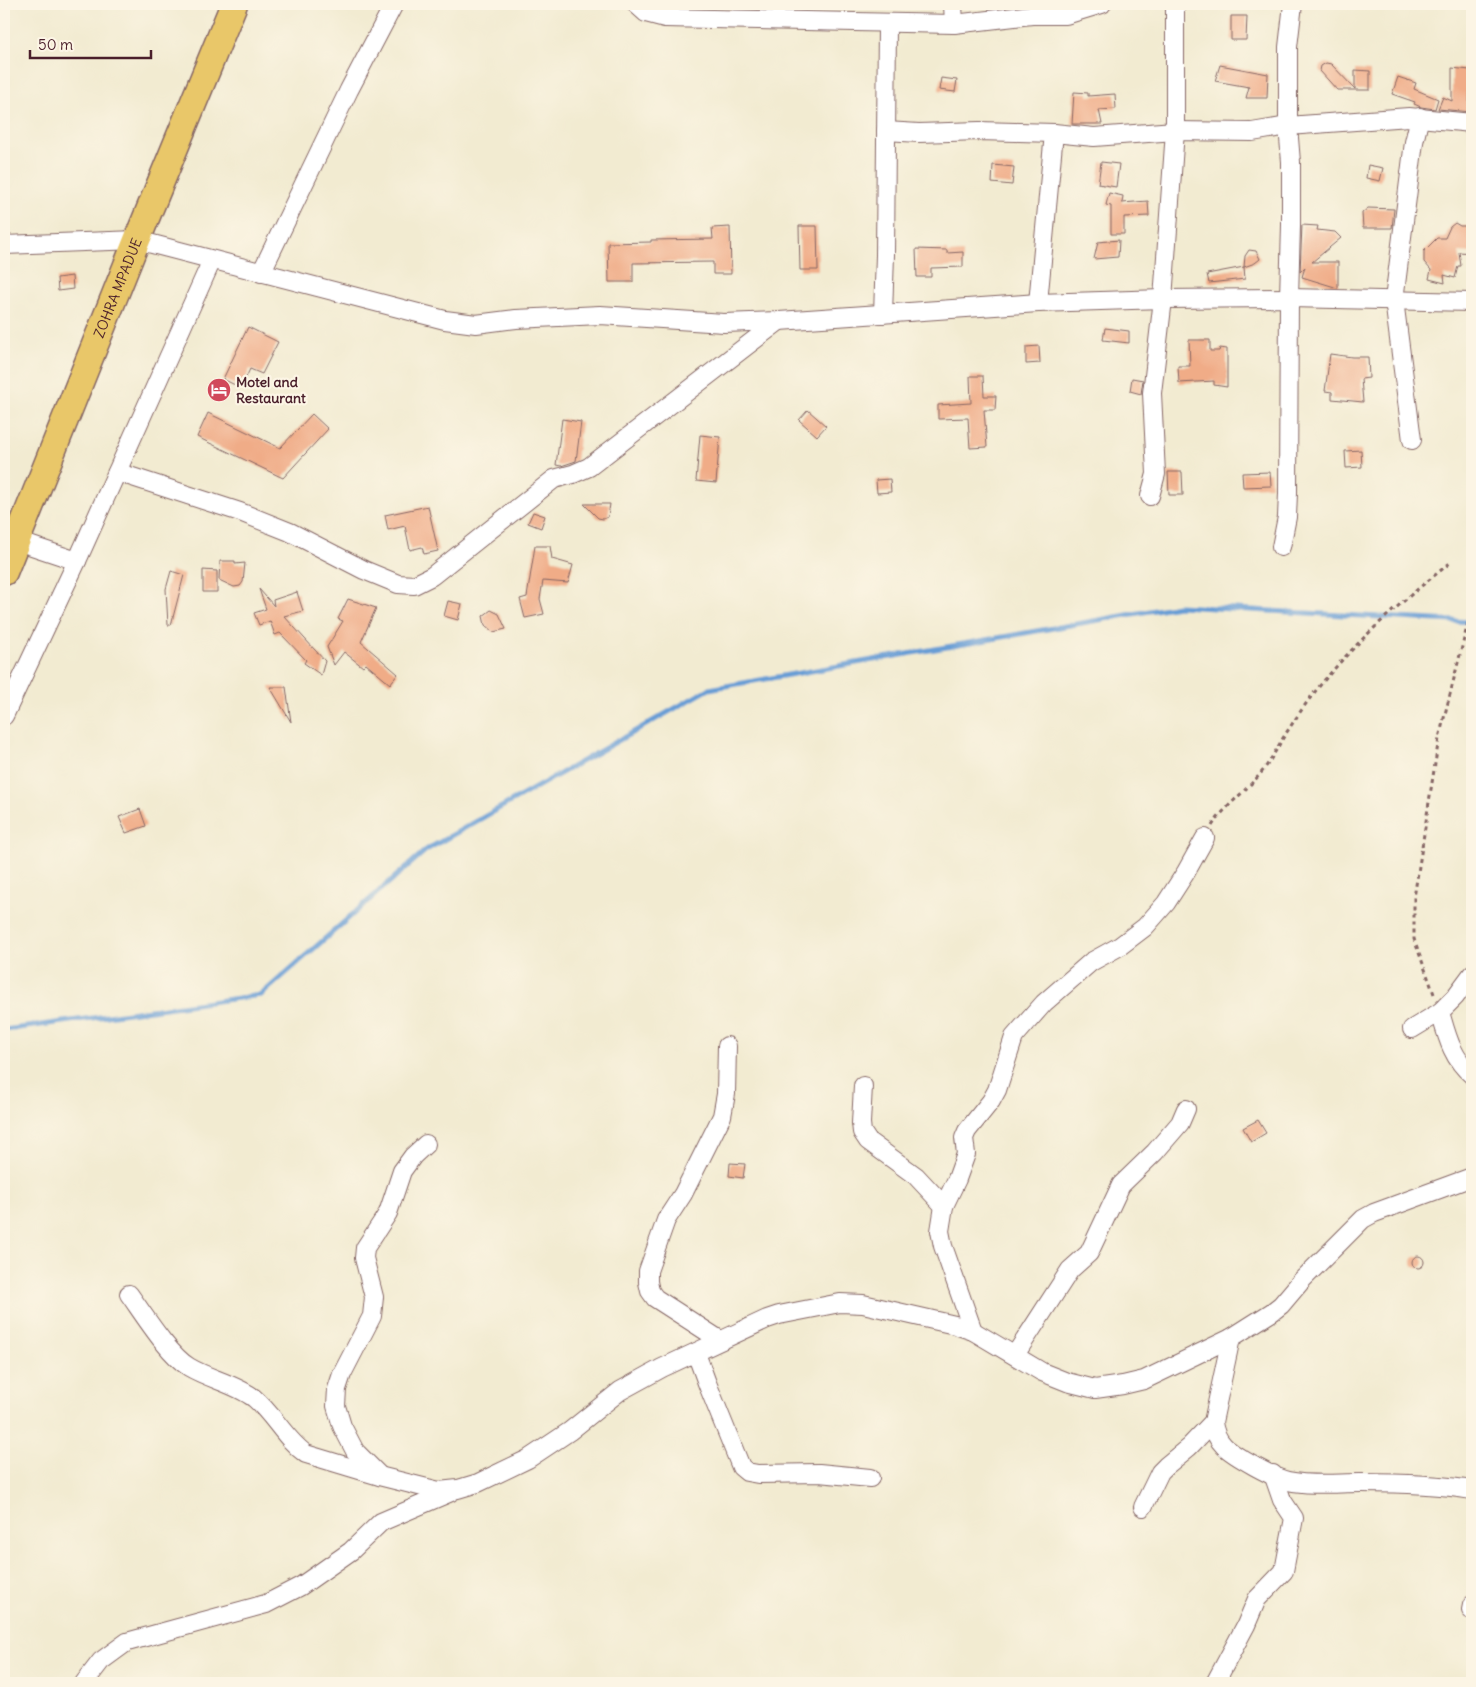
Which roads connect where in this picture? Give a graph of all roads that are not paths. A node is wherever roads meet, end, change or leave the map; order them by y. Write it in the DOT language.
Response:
graph roads {
  1 [pos="234,4"];
  2 [pos="394,4"];
  3 [pos="636,4"];
  4 [pos="954,4"];
  5 [pos="1102,4"];
  6 [pos="1175,4"];
  7 [pos="1293,4"];
  8 [pos="887,24"];
  9 [pos="954,24"];
  10 [pos="1420,117"];
  11 [pos="1472,123"];
  12 [pos="1288,126"];
  13 [pos="1174,130"];
  14 [pos="886,131"];
  15 [pos="1054,133"];
  16 [pos="137,240"];
  17 [pos="4,245"];
  18 [pos="212,260"];
  19 [pos="261,273"];
  20 [pos="1289,298"];
  21 [pos="1163,299"];
  22 [pos="1394,300"];
  23 [pos="1472,302"];
  24 [pos="1038,303"];
  25 [pos="882,314"];
  26 [pos="779,321"];
  27 [pos="1412,440"];
  28 [pos="117,472"];
  29 [pos="1150,496"];
  30 [pos="17,541"];
  31 [pos="1281,548"];
  32 [pos="77,561"];
  33 [pos="4,572"];
  34 [pos="4,716"];
  35 [pos="1205,838"];
  36 [pos="1472,974"];
  37 [pos="1440,1012"];
  38 [pos="1412,1028"];
  39 [pos="727,1046"];
  40 [pos="1472,1075"];
  41 [pos="863,1086"];
  42 [pos="1186,1109"];
  43 [pos="426,1144"];
  44 [pos="1472,1177"];
  45 [pos="944,1206"];
  46 [pos="128,1294"];
  47 [pos="973,1331"];
  48 [pos="1230,1338"];
  49 [pos="720,1340"];
  50 [pos="696,1353"];
  51 [pos="1015,1355"];
  52 [pos="1213,1422"];
  53 [pos="1273,1474"];
  54 [pos="379,1476"];
  55 [pos="870,1478"];
  56 [pos="458,1489"];
  57 [pos="1472,1490"];
  58 [pos="1143,1507"];
  59 [pos="84,1683"];
  60 [pos="1215,1683"];
  1 -- 16 [label="highway, ZOHRA MPADUE"];
  2 -- 19 [label="street"];
  3 -- 8 [label="street"];
  4 -- 9 [label="street"];
  5 -- 9 [label="street"];
  6 -- 13 [label="street"];
  7 -- 12 [label="street"];
  8 -- 9 [label="street"];
  8 -- 14 [label="street"];
  10 -- 11 [label="street"];
  10 -- 12 [label="street"];
  10 -- 22 [label="street"];
  12 -- 13 [label="street"];
  12 -- 20 [label="street"];
  13 -- 15 [label="street"];
  13 -- 21 [label="street"];
  14 -- 15 [label="street"];
  14 -- 25 [label="street"];
  15 -- 24 [label="street"];
  16 -- 17 [label="street"];
  16 -- 18 [label="street"];
  16 -- 30 [label="highway, ZOHRA MPADUE"];
  18 -- 19 [label="street"];
  18 -- 28 [label="street"];
  19 -- 26 [label="street"];
  20 -- 21 [label="street"];
  20 -- 22 [label="street"];
  20 -- 31 [label="street"];
  21 -- 24 [label="street"];
  21 -- 29 [label="street"];
  22 -- 23 [label="street"];
  22 -- 27 [label="street"];
  24 -- 25 [label="street"];
  25 -- 26 [label="street"];
  26 -- 28 [label="street"];
  28 -- 32 [label="street"];
  30 -- 32 [label="street"];
  30 -- 33 [label="highway, ZOHRA MPADUE"];
  32 -- 34 [label="street"];
  35 -- 45 [label="street"];
  36 -- 37 [label="street"];
  37 -- 38 [label="street"];
  37 -- 40 [label="street"];
  39 -- 49 [label="street"];
  41 -- 45 [label="street"];
  42 -- 51 [label="street"];
  43 -- 54 [label="street"];
  44 -- 48 [label="street"];
  45 -- 47 [label="street"];
  46 -- 54 [label="street"];
  47 -- 49 [label="street"];
  47 -- 51 [label="street"];
  48 -- 51 [label="street"];
  48 -- 52 [label="street"];
  49 -- 50 [label="street"];
  50 -- 55 [label="street"];
  50 -- 56 [label="street"];
  52 -- 53 [label="street"];
  52 -- 58 [label="street"];
  53 -- 57 [label="street"];
  53 -- 60 [label="street"];
  54 -- 56 [label="street"];
  56 -- 59 [label="street"];
}
